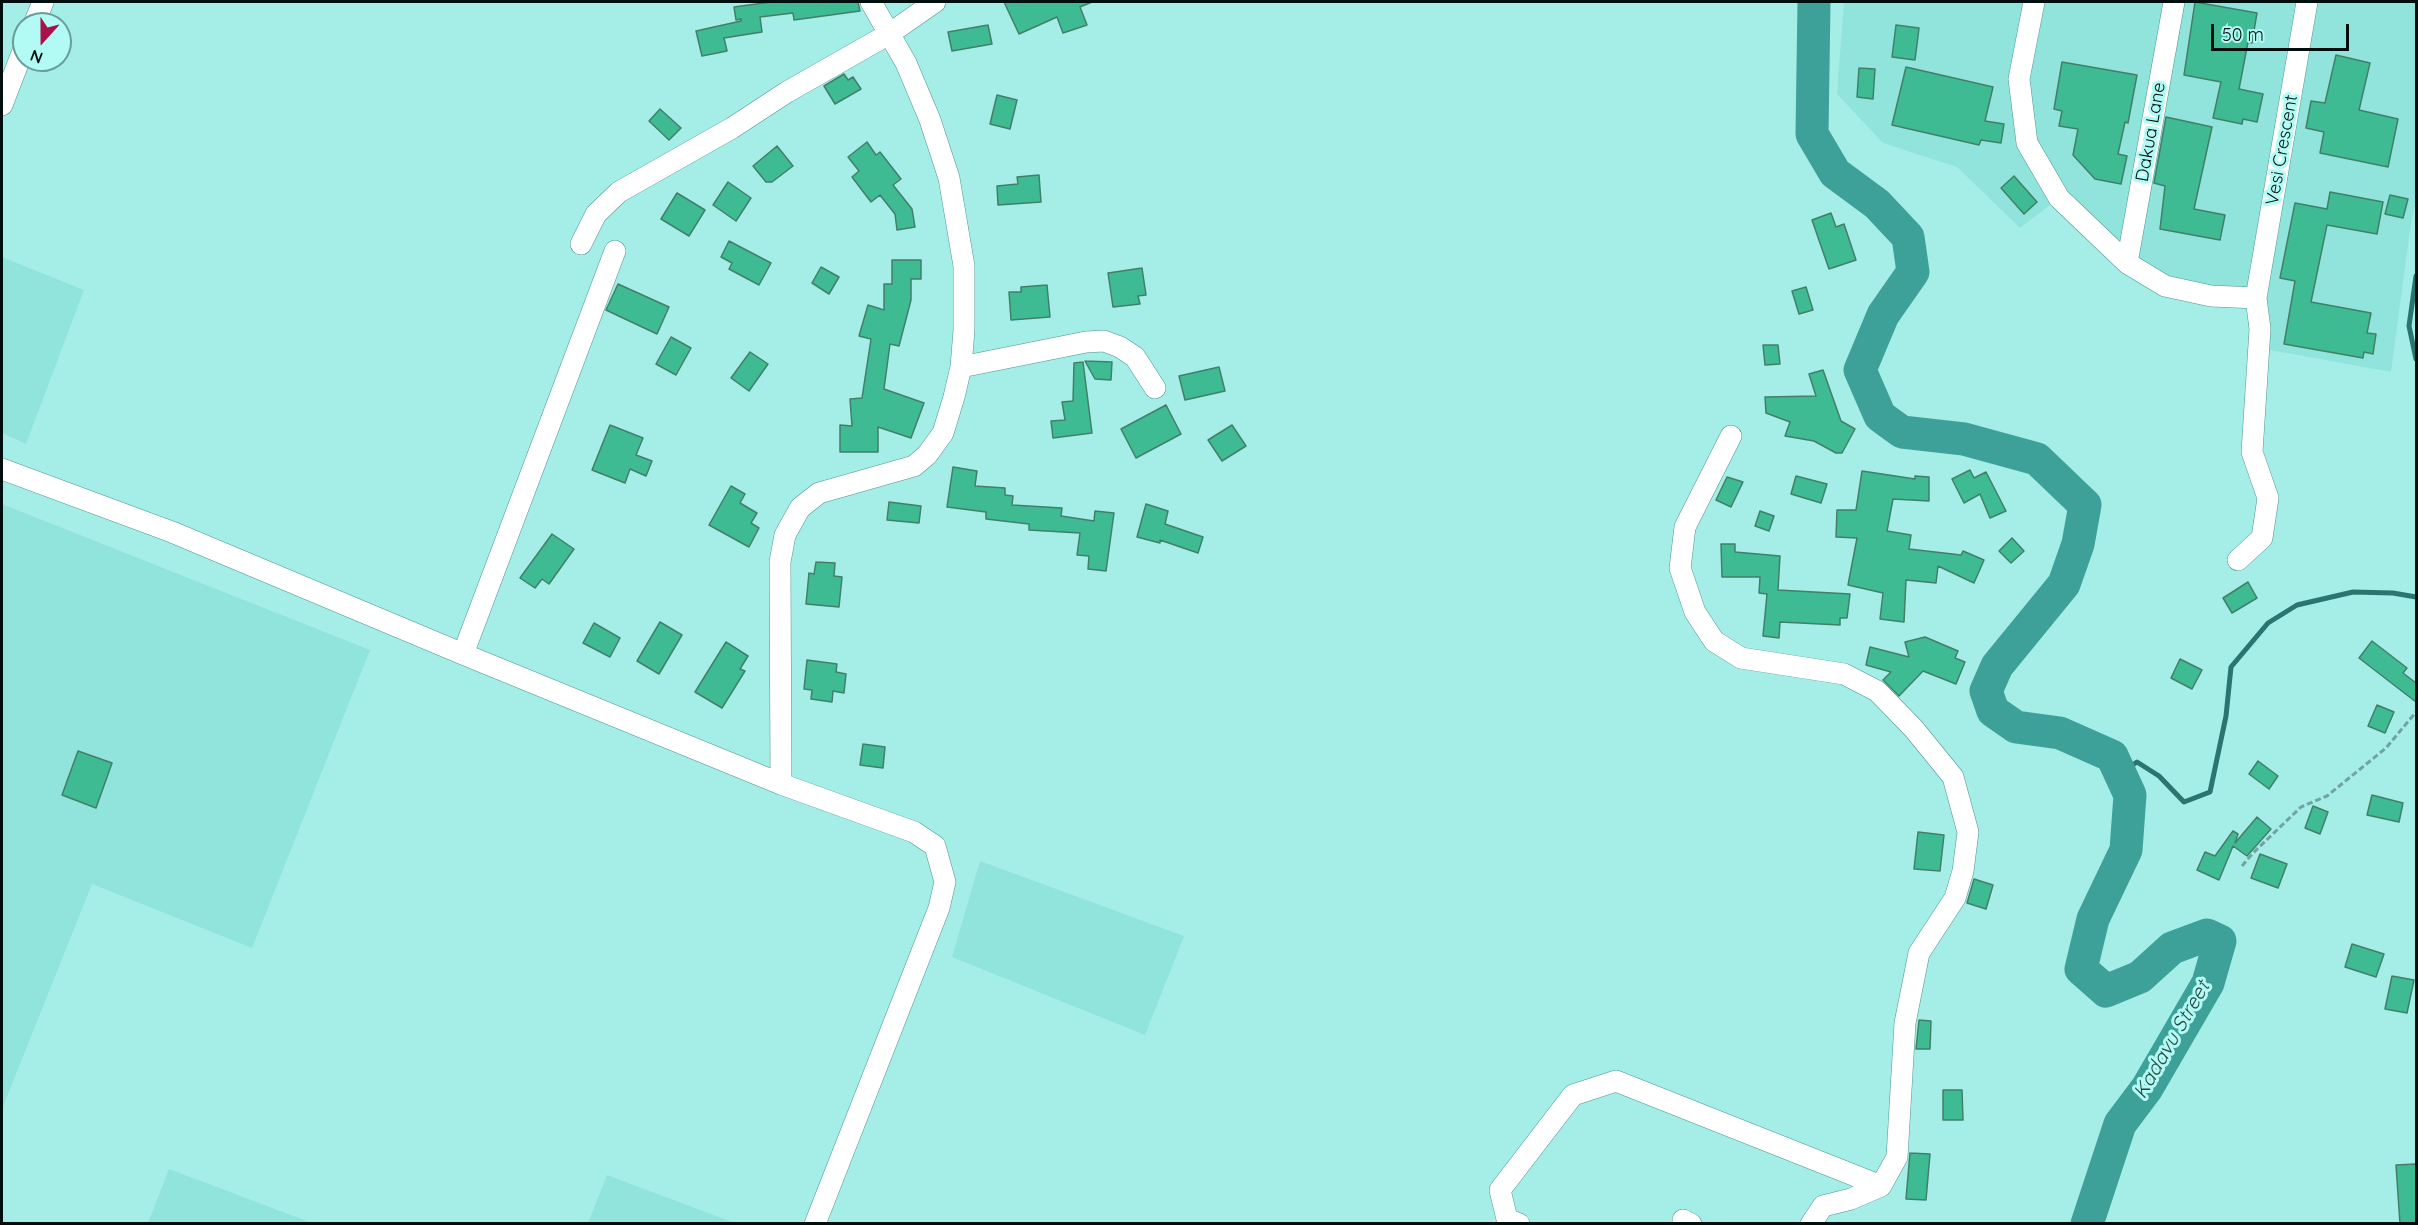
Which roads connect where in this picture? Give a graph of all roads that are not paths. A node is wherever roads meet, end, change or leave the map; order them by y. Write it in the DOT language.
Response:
graph roads {
  1 [pos="872,2"];
  2 [pos="935,2"];
  3 [pos="2034,2"];
  4 [pos="2174,2"];
  5 [pos="2307,2"];
  6 [pos="889,34"];
  7 [pos="15,72"];
  8 [pos="2,105"];
  9 [pos="581,244"];
  10 [pos="615,251"];
  11 [pos="2127,263"];
  12 [pos="2256,298"];
  13 [pos="961,367"];
  14 [pos="1155,388"];
  15 [pos="1731,436"];
  16 [pos="2,469"];
  17 [pos="2238,560"];
  18 [pos="463,654"];
  19 [pos="781,784"];
  20 [pos="1881,1186"];
  21 [pos="815,1224"];
  22 [pos="1519,1224"];
  23 [pos="1810,1224"];
  1 -- 6 [label="street"];
  2 -- 6 [label="street"];
  3 -- 11 [label="street"];
  4 -- 11 [label="street, Dakua Lane"];
  5 -- 12 [label="street, Vesi Crescent"];
  6 -- 9 [label="street"];
  6 -- 13 [label="street"];
  7 -- 8 [label="street"];
  10 -- 18 [label="street"];
  11 -- 12 [label="street"];
  12 -- 17 [label="street, Vesi Crescent"];
  13 -- 14 [label="street"];
  13 -- 19 [label="street"];
  15 -- 20 [label="street"];
  16 -- 18 [label="street"];
  18 -- 19 [label="street"];
  19 -- 21 [label="street"];
  20 -- 22 [label="street"];
  20 -- 23 [label="street"];
}
